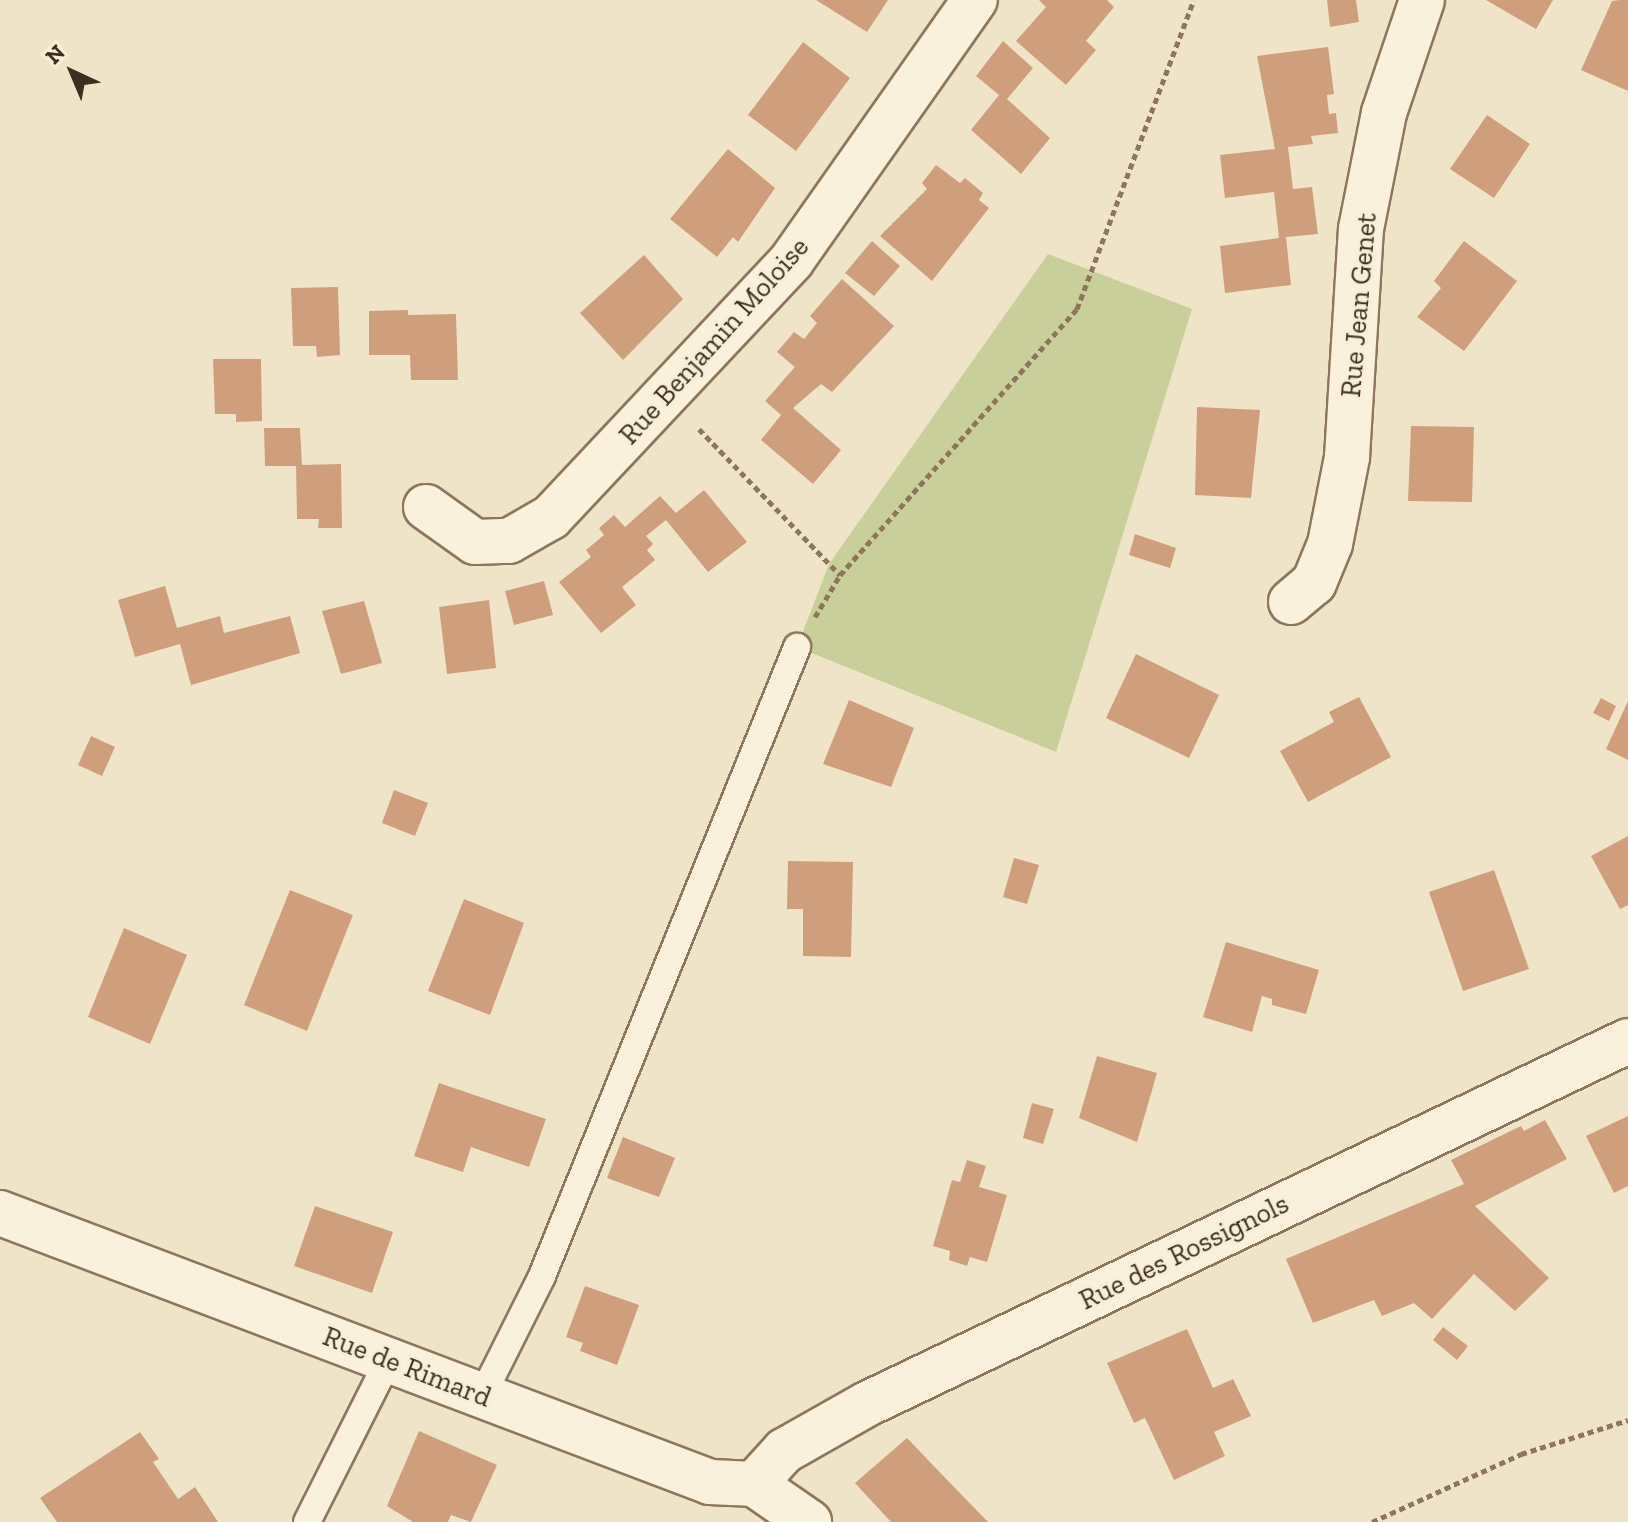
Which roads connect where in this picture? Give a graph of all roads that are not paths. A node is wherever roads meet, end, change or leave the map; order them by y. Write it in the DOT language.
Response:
graph roads {
  1 [pos="975,0"];
  2 [pos="1422,0"];
  3 [pos="426,507"];
  4 [pos="1291,602"];
  5 [pos="797,647"];
  6 [pos="1628,1041"];
  7 [pos="0,1213"];
  8 [pos="388,1361"];
  9 [pos="482,1396"];
  10 [pos="754,1484"];
  11 [pos="307,1522"];
  12 [pos="809,1522"];
  1 -- 3 [label="street, Rue Benjamin Moloise"];
  2 -- 4 [label="street, Rue Jean Genet"];
  5 -- 9 [label="lane"];
  6 -- 10 [label="street, Rue des Rossignols"];
  7 -- 8 [label="street, Rue de Rimard"];
  8 -- 9 [label="street, Rue de Rimard"];
  8 -- 11 [label="lane"];
  9 -- 10 [label="street, Rue de Rimard"];
  10 -- 12 [label="street"];
}
